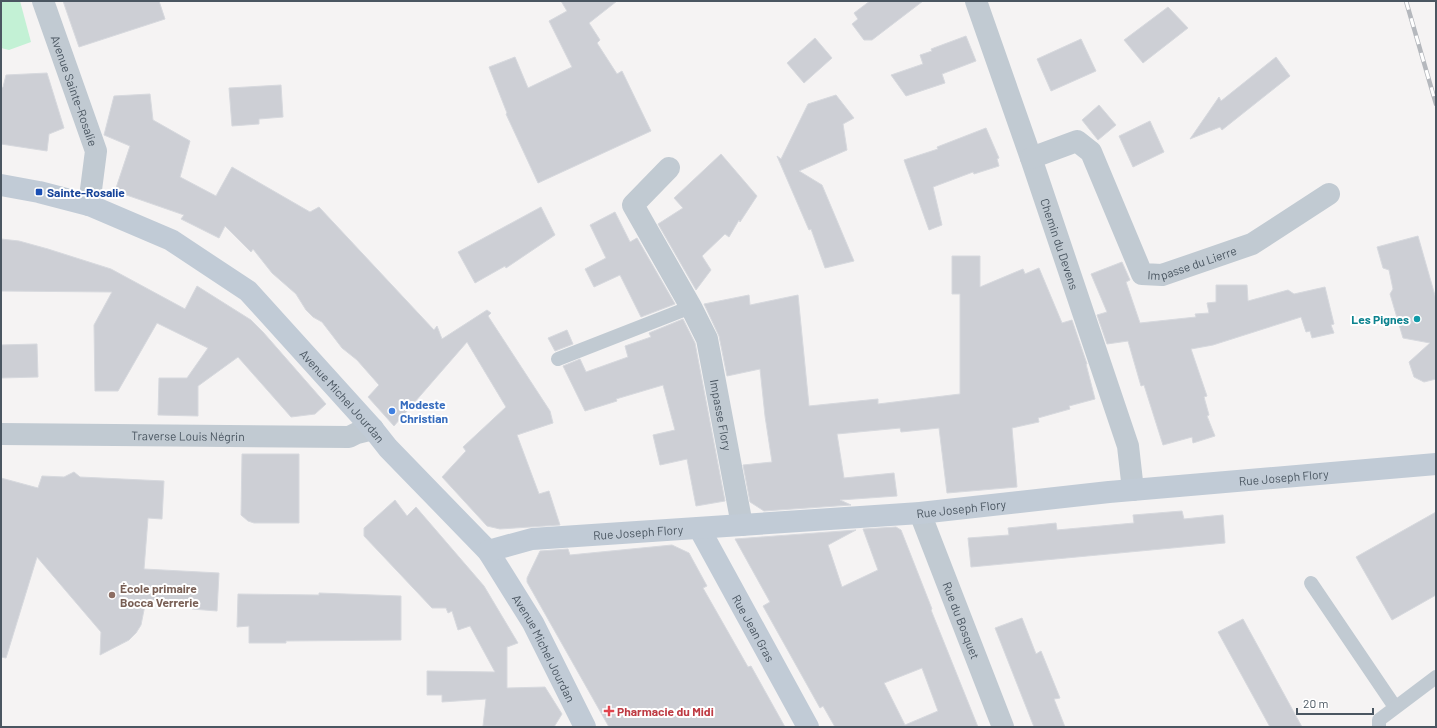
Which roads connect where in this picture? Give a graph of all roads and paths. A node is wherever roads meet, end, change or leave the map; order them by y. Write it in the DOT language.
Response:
graph roads {
  1 [pos="43,1"];
  2 [pos="976,1"];
  3 [pos="1031,158"];
  4 [pos="669,168"];
  5 [pos="1,185"];
  6 [pos="1329,194"];
  7 [pos="89,205"];
  8 [pos="691,307"];
  9 [pos="558,359"];
  10 [pos="373,428"];
  11 [pos="1,434"];
  12 [pos="1436,464"];
  13 [pos="1133,490"];
  14 [pos="920,513"];
  15 [pos="742,525"];
  16 [pos="699,528"];
  17 [pos="488,551"];
  18 [pos="1311,583"];
  19 [pos="1436,677"];
  20 [pos="1395,708"];
  21 [pos="585,727"];
  22 [pos="808,727"];
  23 [pos="1003,727"];
  24 [pos="1379,727"];
  1 -- 7 [label="street, Avenue Sainte-Rosalie"];
  2 -- 3 [label="street, Chemin du Devens"];
  3 -- 6 [label="street, Impasse du Lierre"];
  3 -- 13 [label="street, Chemin du Devens"];
  4 -- 8 [label="street, Impasse Flory"];
  5 -- 7 [label="street, Avenue Michel Jourdan"];
  7 -- 10 [label="street, Avenue Michel Jourdan"];
  8 -- 9 [label="lane"];
  8 -- 15 [label="street, Impasse Flory"];
  10 -- 11 [label="street, Traverse Louis Négrin"];
  10 -- 17 [label="street, Avenue Michel Jourdan"];
  12 -- 13 [label="street, Rue Joseph Flory"];
  13 -- 14 [label="street, Rue Joseph Flory"];
  14 -- 15 [label="street, Rue Joseph Flory"];
  14 -- 23 [label="street, Rue du Bosquet"];
  15 -- 16 [label="street, Rue Joseph Flory"];
  16 -- 17 [label="street, Rue Joseph Flory"];
  16 -- 22 [label="street, Rue Jean Gras"];
  17 -- 21 [label="street, Avenue Michel Jourdan"];
  18 -- 20 [label="lane"];
  19 -- 20 [label="lane"];
  20 -- 24 [label="lane"];
}
